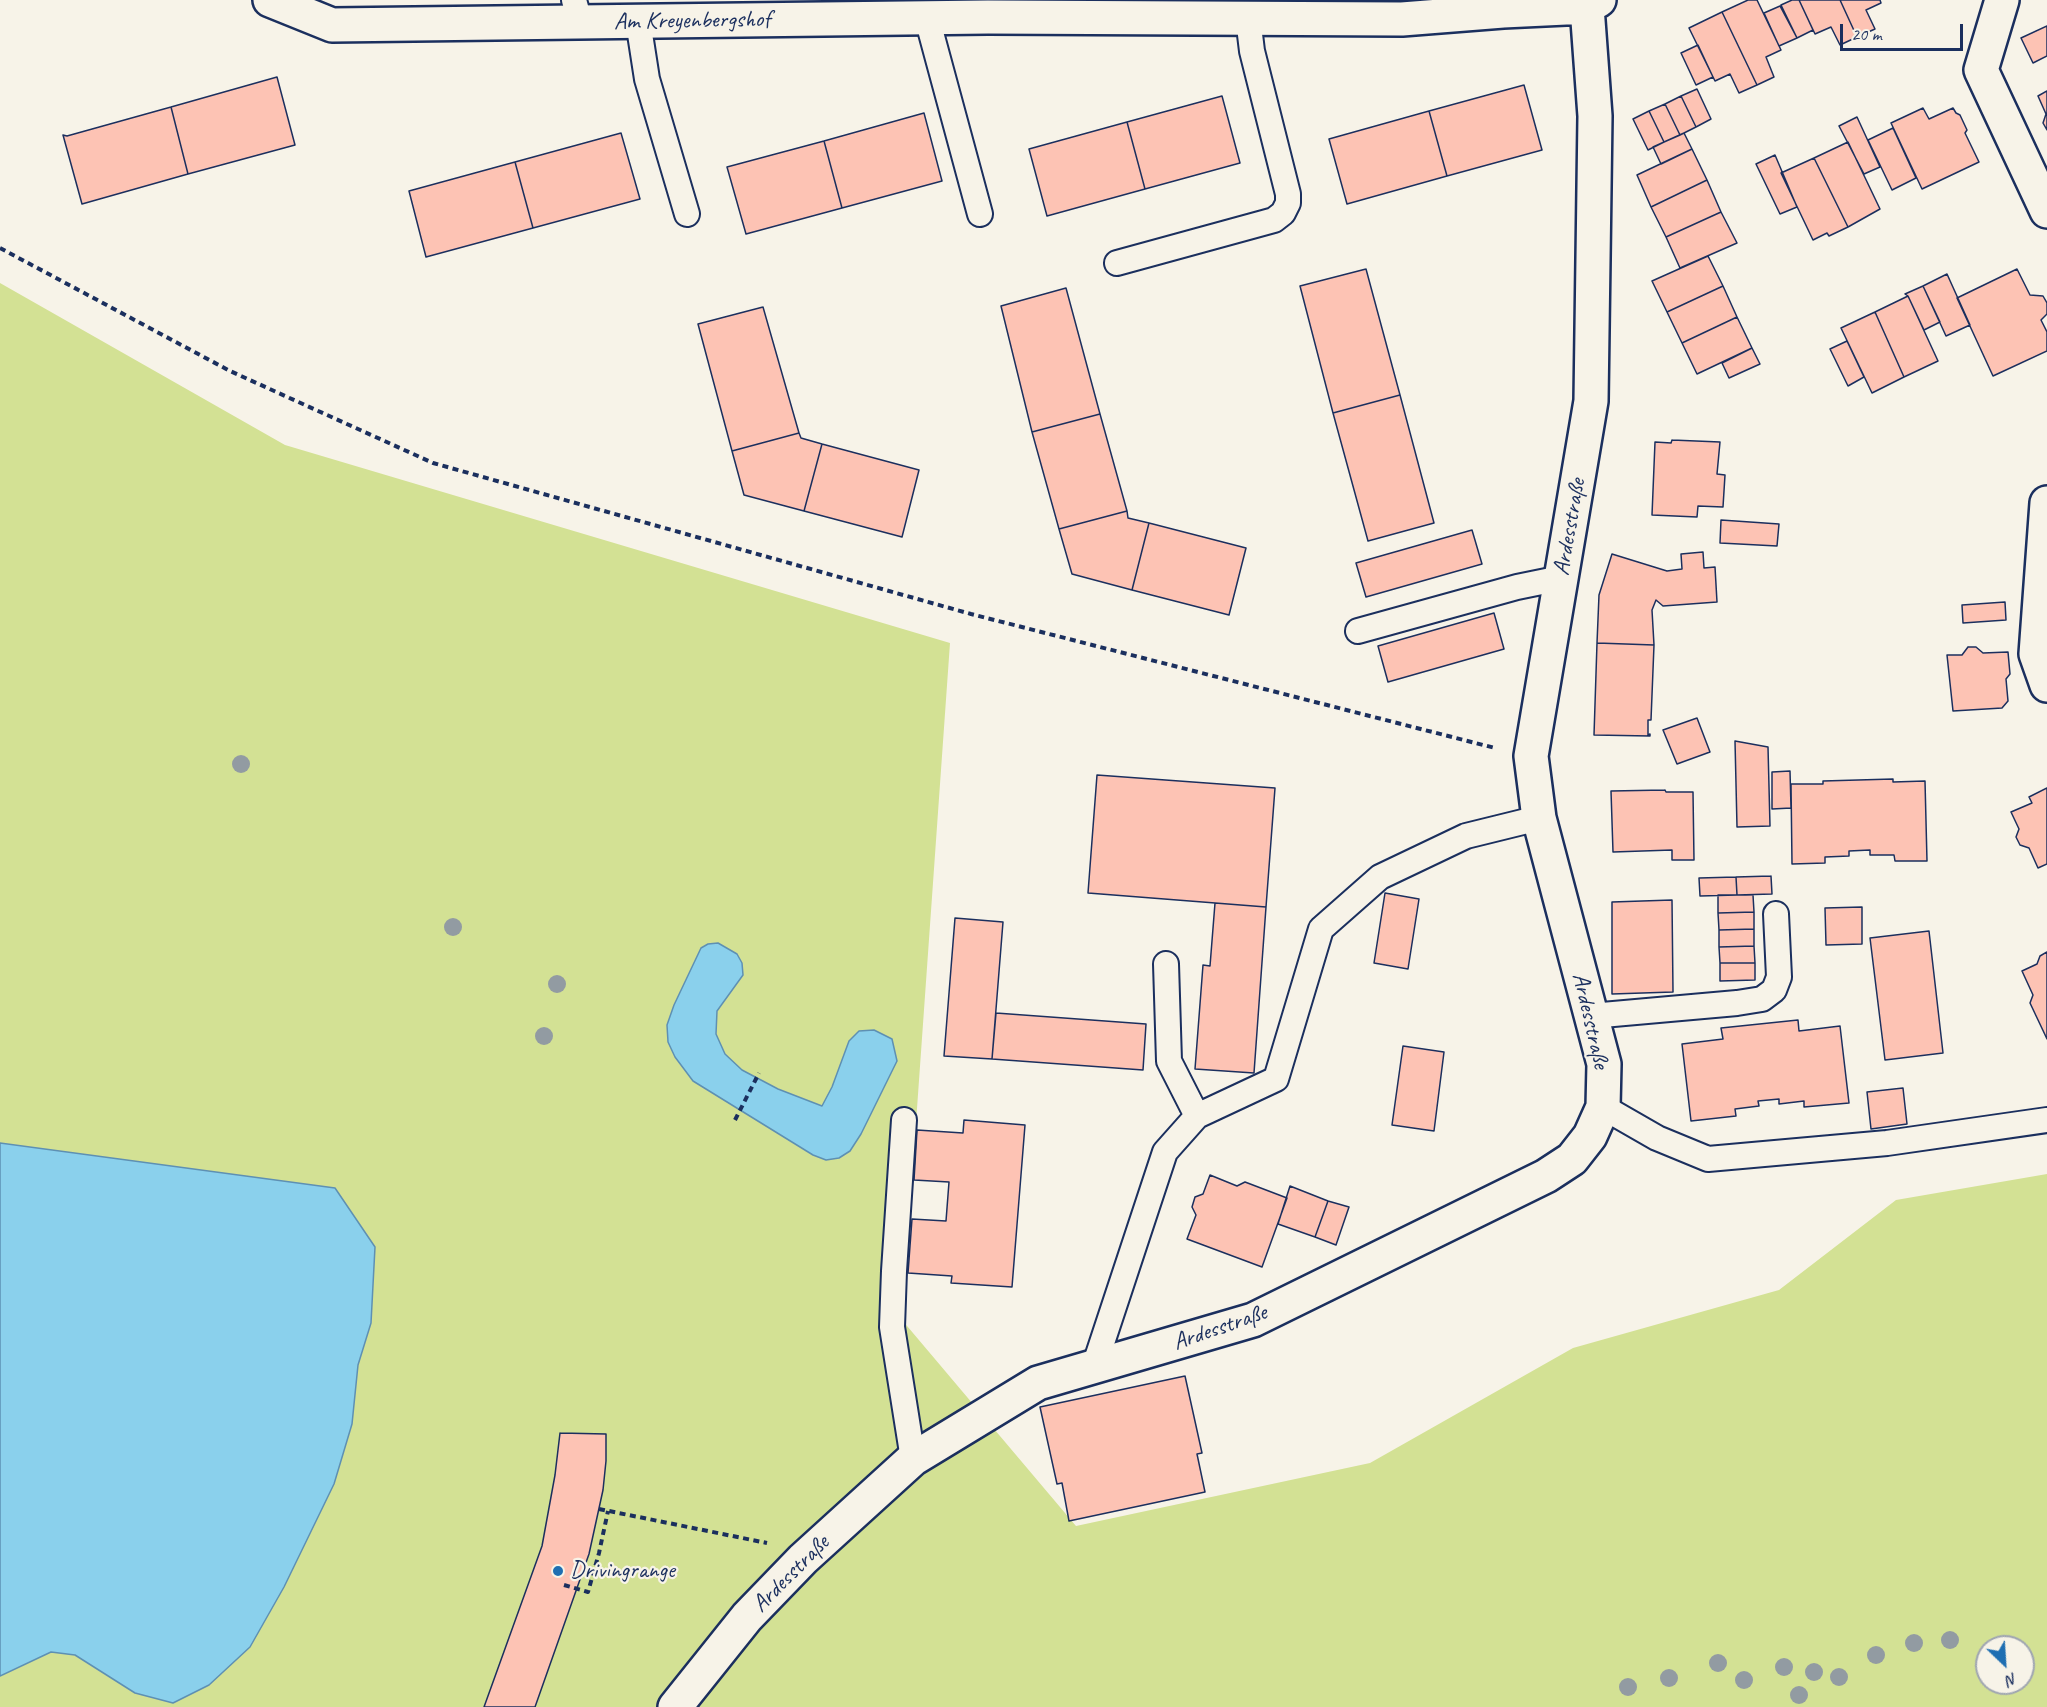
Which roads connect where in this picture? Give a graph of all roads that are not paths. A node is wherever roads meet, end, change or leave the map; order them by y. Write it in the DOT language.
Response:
graph roads {
  1 [pos="270,0"];
  2 [pos="2002,0"];
  3 [pos="1593,4"];
  4 [pos="986,9"];
  5 [pos="1400,9"];
  6 [pos="577,11"];
  7 [pos="927,18"];
  8 [pos="1248,18"];
  9 [pos="638,21"];
  10 [pos="2047,211"];
  11 [pos="687,214"];
  12 [pos="980,214"];
  13 [pos="1117,263"];
  14 [pos="2047,503"];
  15 [pos="1561,578"];
  16 [pos="1358,631"];
  17 [pos="2047,685"];
  18 [pos="1539,818"];
  19 [pos="1776,914"];
  20 [pos="1166,964"];
  21 [pos="1591,1016"];
  22 [pos="1603,1107"];
  23 [pos="1197,1116"];
  24 [pos="904,1120"];
  25 [pos="2047,1120"];
  26 [pos="1094,1367"];
  27 [pos="913,1459"];
  28 [pos="675,1707"];
  1 -- 6 [label="street, Am Kreyenbergshof"];
  2 -- 10 [label="street"];
  3 -- 5 [label="street, Am Kreyenbergshof"];
  3 -- 15 [label="street, Ardesstraße"];
  4 -- 7 [label="street, Am Kreyenbergshof"];
  4 -- 8 [label="street, Am Kreyenbergshof"];
  5 -- 8 [label="street, Am Kreyenbergshof"];
  6 -- 9 [label="street, Am Kreyenbergshof"];
  7 -- 9 [label="street, Am Kreyenbergshof"];
  7 -- 12 [label="lane"];
  8 -- 13 [label="lane"];
  9 -- 11 [label="lane"];
  14 -- 17 [label="street"];
  15 -- 16 [label="lane"];
  15 -- 18 [label="street, Ardesstraße"];
  18 -- 21 [label="street, Ardesstraße"];
  18 -- 23 [label="lane"];
  19 -- 21 [label="lane"];
  20 -- 23 [label="lane"];
  21 -- 22 [label="street, Ardesstraße"];
  22 -- 25 [label="lane"];
  22 -- 26 [label="street, Ardesstraße"];
  23 -- 26 [label="lane"];
  24 -- 27 [label="lane"];
  26 -- 27 [label="street, Ardesstraße"];
  27 -- 28 [label="street, Ardesstraße"];
}
